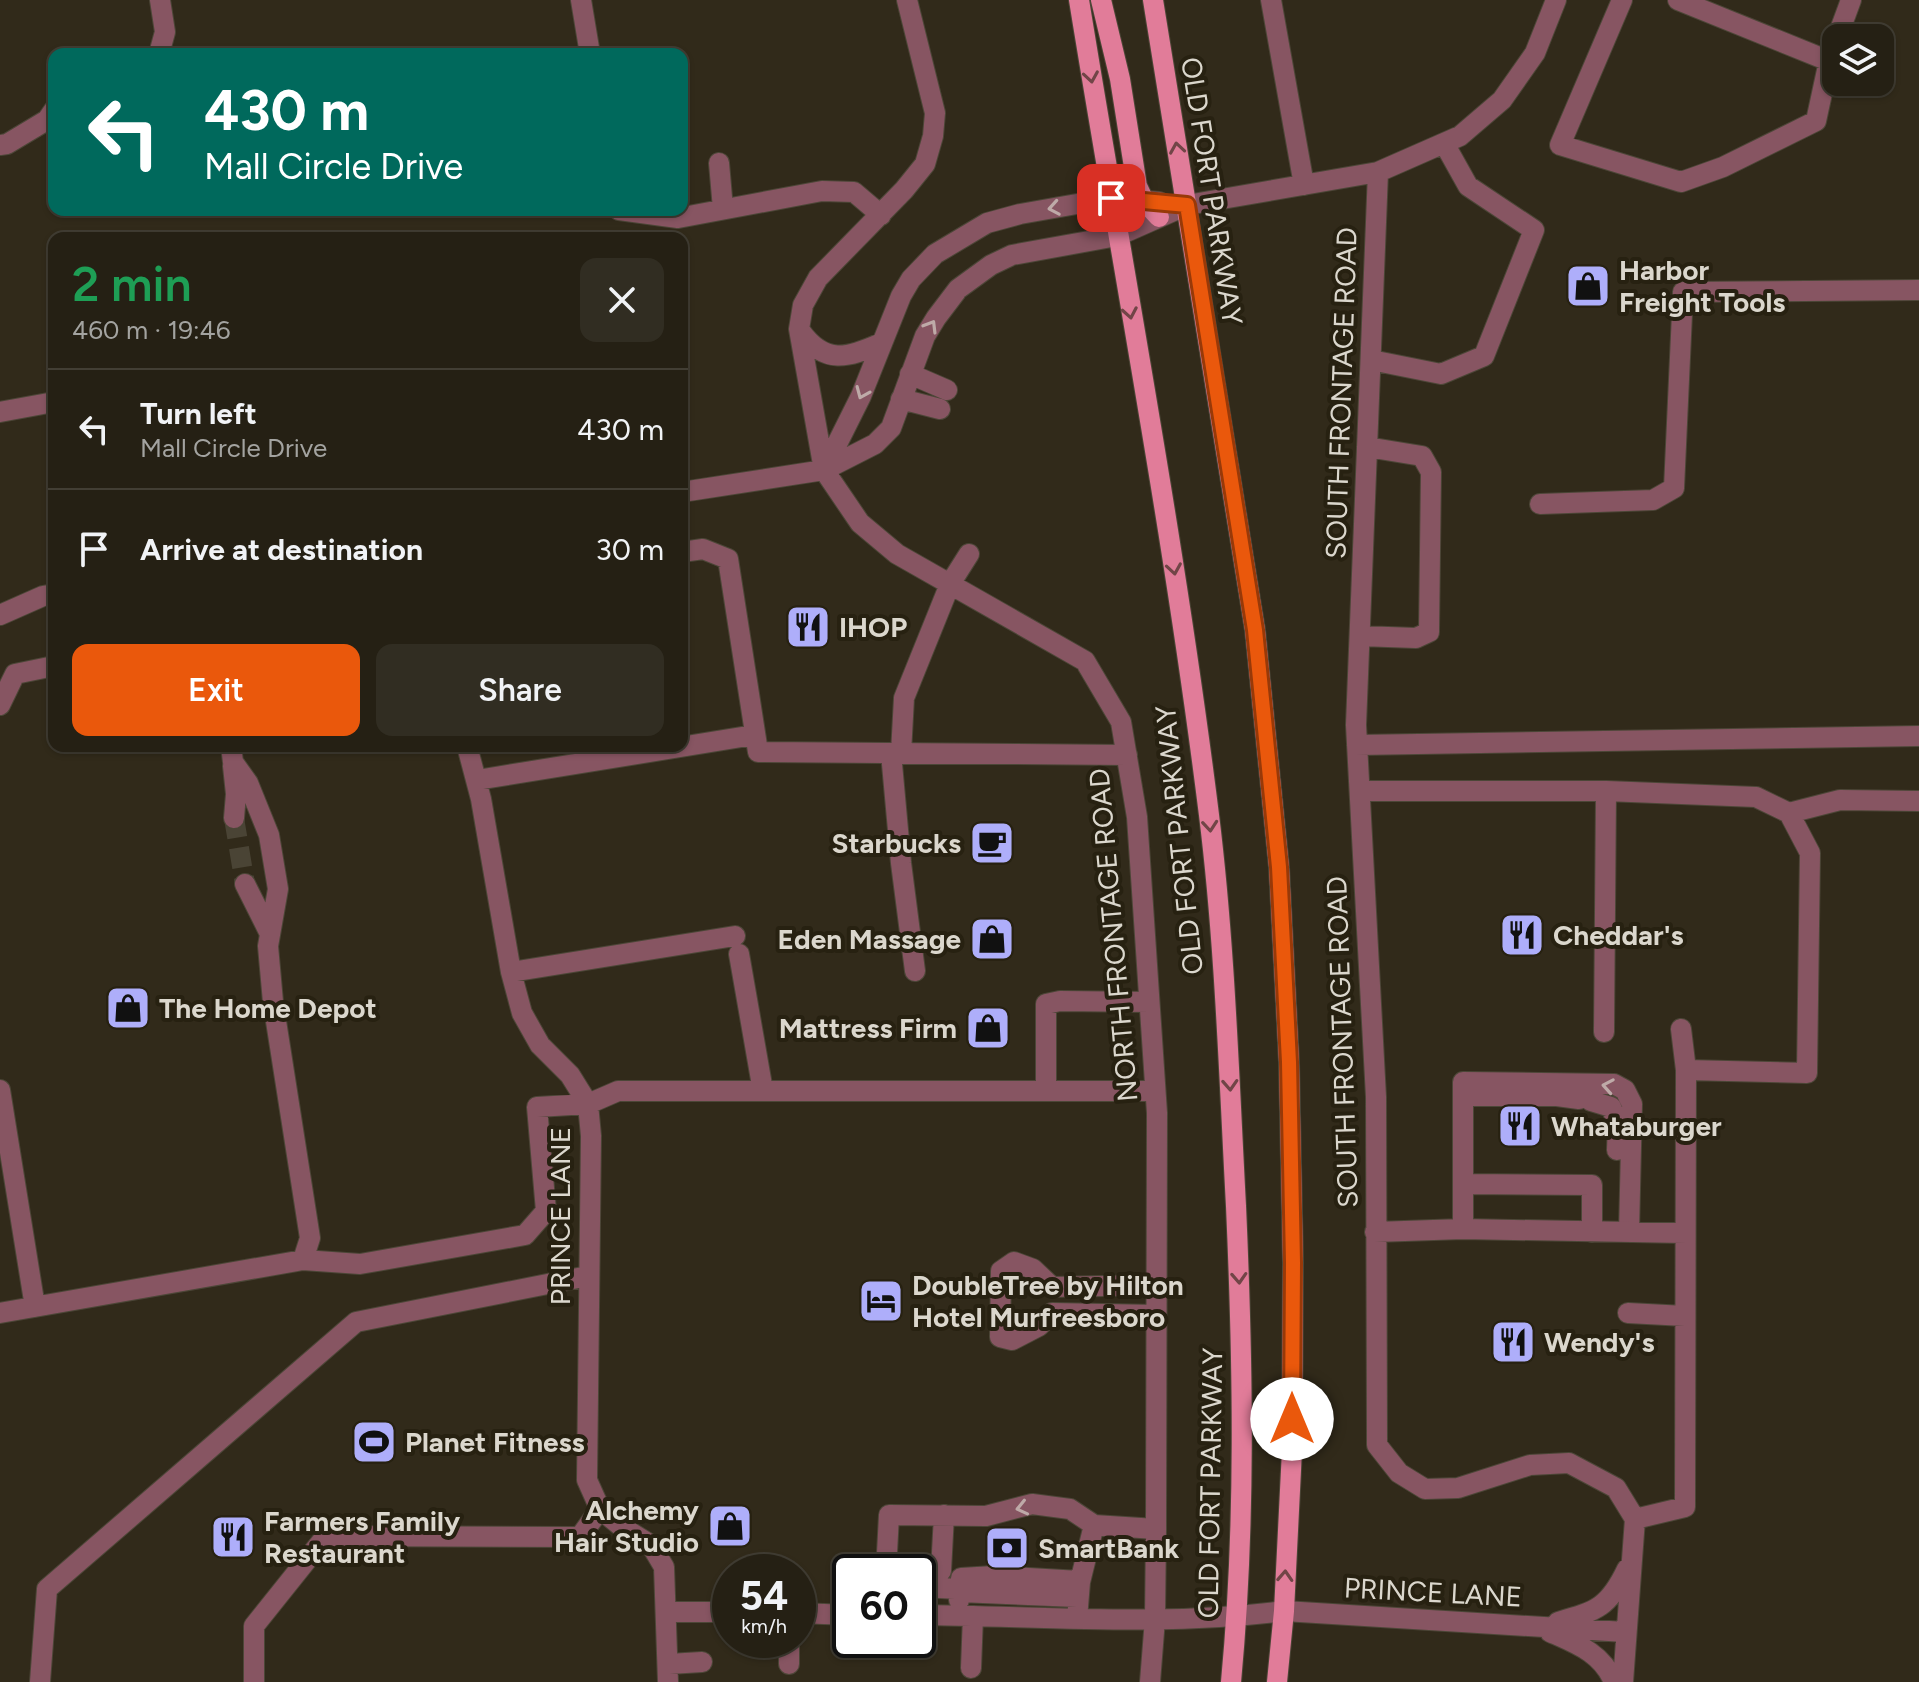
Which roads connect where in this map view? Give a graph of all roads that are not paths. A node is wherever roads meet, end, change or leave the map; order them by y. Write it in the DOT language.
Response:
graph roads {
  1 [pos="160,0"];
  2 [pos="581,0"];
  3 [pos="907,0"];
  4 [pos="1079,0"];
  5 [pos="1101,0"];
  6 [pos="1153,0"];
  7 [pos="1271,0"];
  8 [pos="1556,0"];
  9 [pos="1622,0"];
  10 [pos="1678,0"];
  11 [pos="1851,0"];
  12 [pos="1842,24"];
  13 [pos="161,48"];
  14 [pos="589,48"];
  15 [pos="1822,58"];
  16 [pos="1822,93"];
  17 [pos="48,119"];
  18 [pos="1444,143"];
  19 [pos="0,145"];
  20 [pos="719,163"];
  21 [pos="1378,172"];
  22 [pos="1304,185"];
  23 [pos="1111,198"];
  24 [pos="1144,201"];
  25 [pos="1187,205"];
  26 [pos="723,209"];
  27 [pos="881,215"];
  28 [pos="663,216"];
  29 [pos="688,216"];
  30 [pos="688,216"];
  31 [pos="1159,217"];
  32 [pos="1117,236"];
  33 [pos="1919,290"];
  34 [pos="799,329"];
  35 [pos="881,343"];
  36 [pos="1371,360"];
  37 [pos="910,374"];
  38 [pos="901,399"];
  39 [pos="48,403"];
  40 [pos="0,412"];
  41 [pos="1367,447"];
  42 [pos="824,470"];
  43 [pos="688,491"];
  44 [pos="1540,504"];
  45 [pos="688,551"];
  46 [pos="969,554"];
  47 [pos="950,584"];
  48 [pos="48,595"];
  49 [pos="0,615"];
  50 [pos="1360,636"];
  51 [pos="48,667"];
  52 [pos="0,705"];
  53 [pos="754,735"];
  54 [pos="1919,736"];
  55 [pos="1357,745"];
  56 [pos="688,746"];
  57 [pos="469,752"];
  58 [pos="649,752"];
  59 [pos="896,753"];
  60 [pos="232,754"];
  61 [pos="1127,755"];
  62 [pos="477,780"];
  63 [pos="1360,791"];
  64 [pos="1606,791"];
  65 [pos="1919,801"];
  66 [pos="1789,813"];
  67 [pos="234,818"];
  68 [pos="245,884"];
  69 [pos="270,934"];
  70 [pos="915,971"];
  71 [pos="511,972"];
  72 [pos="1149,1002"];
  73 [pos="1681,1029"];
  74 [pos="1604,1032"];
  75 [pos="1686,1070"];
  76 [pos="0,1090"];
  77 [pos="763,1091"];
  78 [pos="1046,1091"];
  79 [pos="1155,1091"];
  80 [pos="1463,1096"];
  81 [pos="588,1104"];
  82 [pos="1463,1184"];
  83 [pos="1629,1227"];
  84 [pos="1463,1229"];
  85 [pos="1375,1232"];
  86 [pos="1592,1232"];
  87 [pos="1685,1233"];
  88 [pos="303,1260"];
  89 [pos="588,1276"];
  90 [pos="1156,1285"];
  91 [pos="35,1307"];
  92 [pos="0,1313"];
  93 [pos="1628,1313"];
  94 [pos="1156,1315"];
  95 [pos="1685,1316"];
  96 [pos="600,1509"];
  97 [pos="944,1515"];
  98 [pos="1635,1519"];
  99 [pos="1094,1525"];
  100 [pos="1156,1529"];
  101 [pos="887,1554"];
  102 [pos="1632,1559"];
  103 [pos="941,1571"];
  104 [pos="936,1587"];
  105 [pos="960,1588"];
  106 [pos="1079,1589"];
  107 [pos="1284,1611"];
  108 [pos="666,1612"];
  109 [pos="712,1612"];
  110 [pos="936,1615"];
  111 [pos="966,1616"];
  112 [pos="1237,1617"];
  113 [pos="1077,1619"];
  114 [pos="1155,1619"];
  115 [pos="1539,1627"];
  116 [pos="1625,1632"];
  117 [pos="789,1658"];
  118 [pos="702,1662"];
  119 [pos="789,1664"];
  120 [pos="971,1668"];
  121 [pos="668,1673"];
  122 [pos="40,1682"];
  123 [pos="254,1682"];
  124 [pos="1150,1682"];
  125 [pos="1231,1682"];
  126 [pos="1277,1682"];
  127 [pos="1614,1682"];
  128 [pos="1623,1682"];
  1 -- 13 [label="street"];
  2 -- 14 [label="street"];
  3 -- 27 [label="street, NORTH FRONTAGE ROAD"];
  4 -- 23 [label="main road, OLD FORT PARKWAY, one-way"];
  5 -- 24 [label="main road"];
  25 -- 6 [label="main road, OLD FORT PARKWAY, one-way"];
  7 -- 22 [label="street"];
  8 -- 18 [label="street"];
  9 -- 16 [label="street"];
  10 -- 15 [label="street"];
  11 -- 12 [label="street"];
  17 -- 19 [label="street"];
  18 -- 21 [label="street"];
  18 -- 36 [label="street"];
  20 -- 26 [label="street"];
  21 -- 22 [label="street"];
  21 -- 36 [label="street, SOUTH FRONTAGE ROAD"];
  22 -- 25 [label="street"];
  23 -- 24 [label="street"];
  23 -- 32 [label="main road, OLD FORT PARKWAY"];
  23 -- 35 [label="street, one-way"];
  24 -- 25 [label="street"];
  24 -- 31 [label="main road"];
  25 -- 31 [label="street"];
  107 -- 25 [label="main road, OLD FORT PARKWAY, one-way"];
  26 -- 27 [label="street"];
  26 -- 29 [label="street"];
  27 -- 34 [label="street, NORTH FRONTAGE ROAD"];
  28 -- 30 [label="street"];
  31 -- 32 [label="street"];
  37 -- 32 [label="street, one-way"];
  32 -- 112 [label="main road, OLD FORT PARKWAY, one-way"];
  33 -- 44 [label="street"];
  34 -- 35 [label="street"];
  34 -- 42 [label="street, NORTH FRONTAGE ROAD"];
  35 -- 42 [label="street, one-way"];
  36 -- 41 [label="street, SOUTH FRONTAGE ROAD"];
  37 -- 38 [label="street"];
  37 -- 38 [label="street"];
  38 -- 42 [label="street"];
  39 -- 40 [label="street"];
  41 -- 50 [label="street, SOUTH FRONTAGE ROAD"];
  41 -- 50 [label="street"];
  42 -- 43 [label="street"];
  42 -- 47 [label="street, NORTH FRONTAGE ROAD"];
  45 -- 53 [label="street"];
  46 -- 47 [label="street"];
  47 -- 59 [label="street"];
  47 -- 61 [label="street, NORTH FRONTAGE ROAD"];
  48 -- 49 [label="street"];
  50 -- 55 [label="street, SOUTH FRONTAGE ROAD"];
  51 -- 52 [label="street"];
  53 -- 56 [label="street"];
  53 -- 59 [label="street"];
  54 -- 55 [label="street"];
  55 -- 63 [label="street, SOUTH FRONTAGE ROAD"];
  57 -- 62 [label="street, PRINCE LANE"];
  58 -- 62 [label="street"];
  59 -- 61 [label="street"];
  59 -- 70 [label="street"];
  60 -- 67 [label="street"];
  60 -- 69 [label="street"];
  61 -- 72 [label="street, NORTH FRONTAGE ROAD"];
  62 -- 71 [label="street, PRINCE LANE"];
  63 -- 64 [label="street"];
  63 -- 85 [label="street, SOUTH FRONTAGE ROAD"];
  64 -- 66 [label="street"];
  64 -- 74 [label="street"];
  65 -- 66 [label="street"];
  66 -- 75 [label="street"];
  68 -- 69 [label="street"];
  69 -- 88 [label="street"];
  71 -- 77 [label="street"];
  71 -- 81 [label="street, PRINCE LANE"];
  72 -- 78 [label="street"];
  72 -- 79 [label="street, NORTH FRONTAGE ROAD"];
  73 -- 75 [label="street"];
  75 -- 87 [label="street"];
  76 -- 91 [label="street"];
  77 -- 78 [label="street"];
  77 -- 81 [label="street"];
  78 -- 79 [label="street"];
  79 -- 90 [label="street, NORTH FRONTAGE ROAD"];
  80 -- 82 [label="street"];
  80 -- 83 [label="street"];
  83 -- 80 [label="street, one-way"];
  81 -- 88 [label="street"];
  81 -- 89 [label="street, PRINCE LANE"];
  82 -- 84 [label="street"];
  82 -- 86 [label="street"];
  83 -- 86 [label="street"];
  83 -- 87 [label="street"];
  84 -- 85 [label="street"];
  84 -- 86 [label="street"];
  85 -- 98 [label="street, SOUTH FRONTAGE ROAD"];
  87 -- 95 [label="street"];
  88 -- 91 [label="street"];
  89 -- 96 [label="street, PRINCE LANE"];
  89 -- 122 [label="street"];
  90 -- 94 [label="street, NORTH FRONTAGE ROAD"];
  90 -- 94 [label="street"];
  91 -- 92 [label="street"];
  93 -- 95 [label="street"];
  94 -- 100 [label="street, NORTH FRONTAGE ROAD"];
  95 -- 98 [label="street"];
  96 -- 108 [label="street"];
  96 -- 123 [label="street"];
  99 -- 97 [label="street, one-way"];
  97 -- 101 [label="street"];
  97 -- 103 [label="street"];
  98 -- 102 [label="street"];
  99 -- 100 [label="street"];
  99 -- 106 [label="street"];
  100 -- 114 [label="street, NORTH FRONTAGE ROAD"];
  102 -- 115 [label="street"];
  102 -- 116 [label="street"];
  104 -- 105 [label="street"];
  105 -- 106 [label="street"];
  105 -- 111 [label="street"];
  106 -- 113 [label="street"];
  107 -- 112 [label="street, PRINCE LANE"];
  107 -- 115 [label="street, PRINCE LANE"];
  107 -- 126 [label="main road, OLD FORT PARKWAY"];
  108 -- 109 [label="street"];
  108 -- 121 [label="street"];
  110 -- 111 [label="street, PRINCE LANE"];
  111 -- 113 [label="street, PRINCE LANE"];
  111 -- 120 [label="street"];
  112 -- 114 [label="street, PRINCE LANE"];
  112 -- 125 [label="main road, OLD FORT PARKWAY"];
  113 -- 114 [label="street, PRINCE LANE"];
  114 -- 124 [label="street, NORTH FRONTAGE ROAD"];
  115 -- 116 [label="street, PRINCE LANE"];
  115 -- 127 [label="street"];
  116 -- 128 [label="street"];
  117 -- 119 [label="street"];
  118 -- 121 [label="street"];
}
